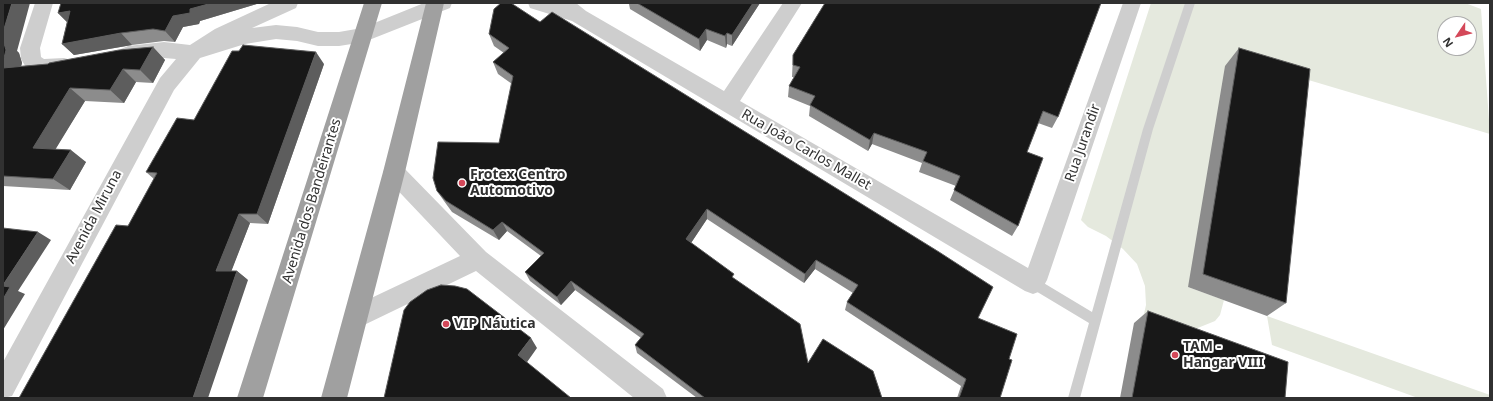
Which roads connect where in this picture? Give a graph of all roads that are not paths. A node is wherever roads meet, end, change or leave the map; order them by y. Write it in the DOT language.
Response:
graph roads {
  1 [pos="44,3"];
  2 [pos="289,3"];
  3 [pos="296,3"];
  4 [pos="373,3"];
  5 [pos="537,3"];
  6 [pos="563,3"];
  7 [pos="793,3"];
  8 [pos="1132,3"];
  9 [pos="1190,3"];
  10 [pos="437,4"];
  11 [pos="579,16"];
  12 [pos="297,34"];
  13 [pos="364,35"];
  14 [pos="193,53"];
  15 [pos="109,58"];
  16 [pos="78,64"];
  17 [pos="727,104"];
  18 [pos="394,172"];
  19 [pos="478,259"];
  20 [pos="1033,283"];
  21 [pos="356,317"];
  22 [pos="1095,320"];
  23 [pos="3,387"];
  24 [pos="250,398"];
  25 [pos="334,398"];
  26 [pos="654,398"];
  27 [pos="1074,398"];
  1 -- 16 [label="street"];
  2 -- 14 [label="street, Avenida Miruna"];
  3 -- 12 [label="street"];
  4 -- 13 [label="highway, Avenida dos Bandeirantes"];
  5 -- 11 [label="street, Rua João Carlos Mallet"];
  6 -- 11 [label="street, Rua João Carlos Mallet"];
  7 -- 17 [label="street"];
  8 -- 20 [label="street, Rua Jurandir"];
  9 -- 22 [label="lane"];
  10 -- 13 [label="street"];
  10 -- 18 [label="highway"];
  11 -- 17 [label="street, Rua João Carlos Mallet"];
  12 -- 13 [label="street"];
  12 -- 14 [label="street"];
  13 -- 24 [label="highway, Avenida dos Bandeirantes"];
  14 -- 15 [label="street"];
  14 -- 23 [label="street, Avenida Miruna"];
  17 -- 20 [label="street, Rua João Carlos Mallet"];
  18 -- 19 [label="street"];
  18 -- 21 [label="highway"];
  19 -- 21 [label="street"];
  19 -- 26 [label="street"];
  20 -- 22 [label="lane"];
  21 -- 25 [label="highway"];
  22 -- 27 [label="lane"];
}
